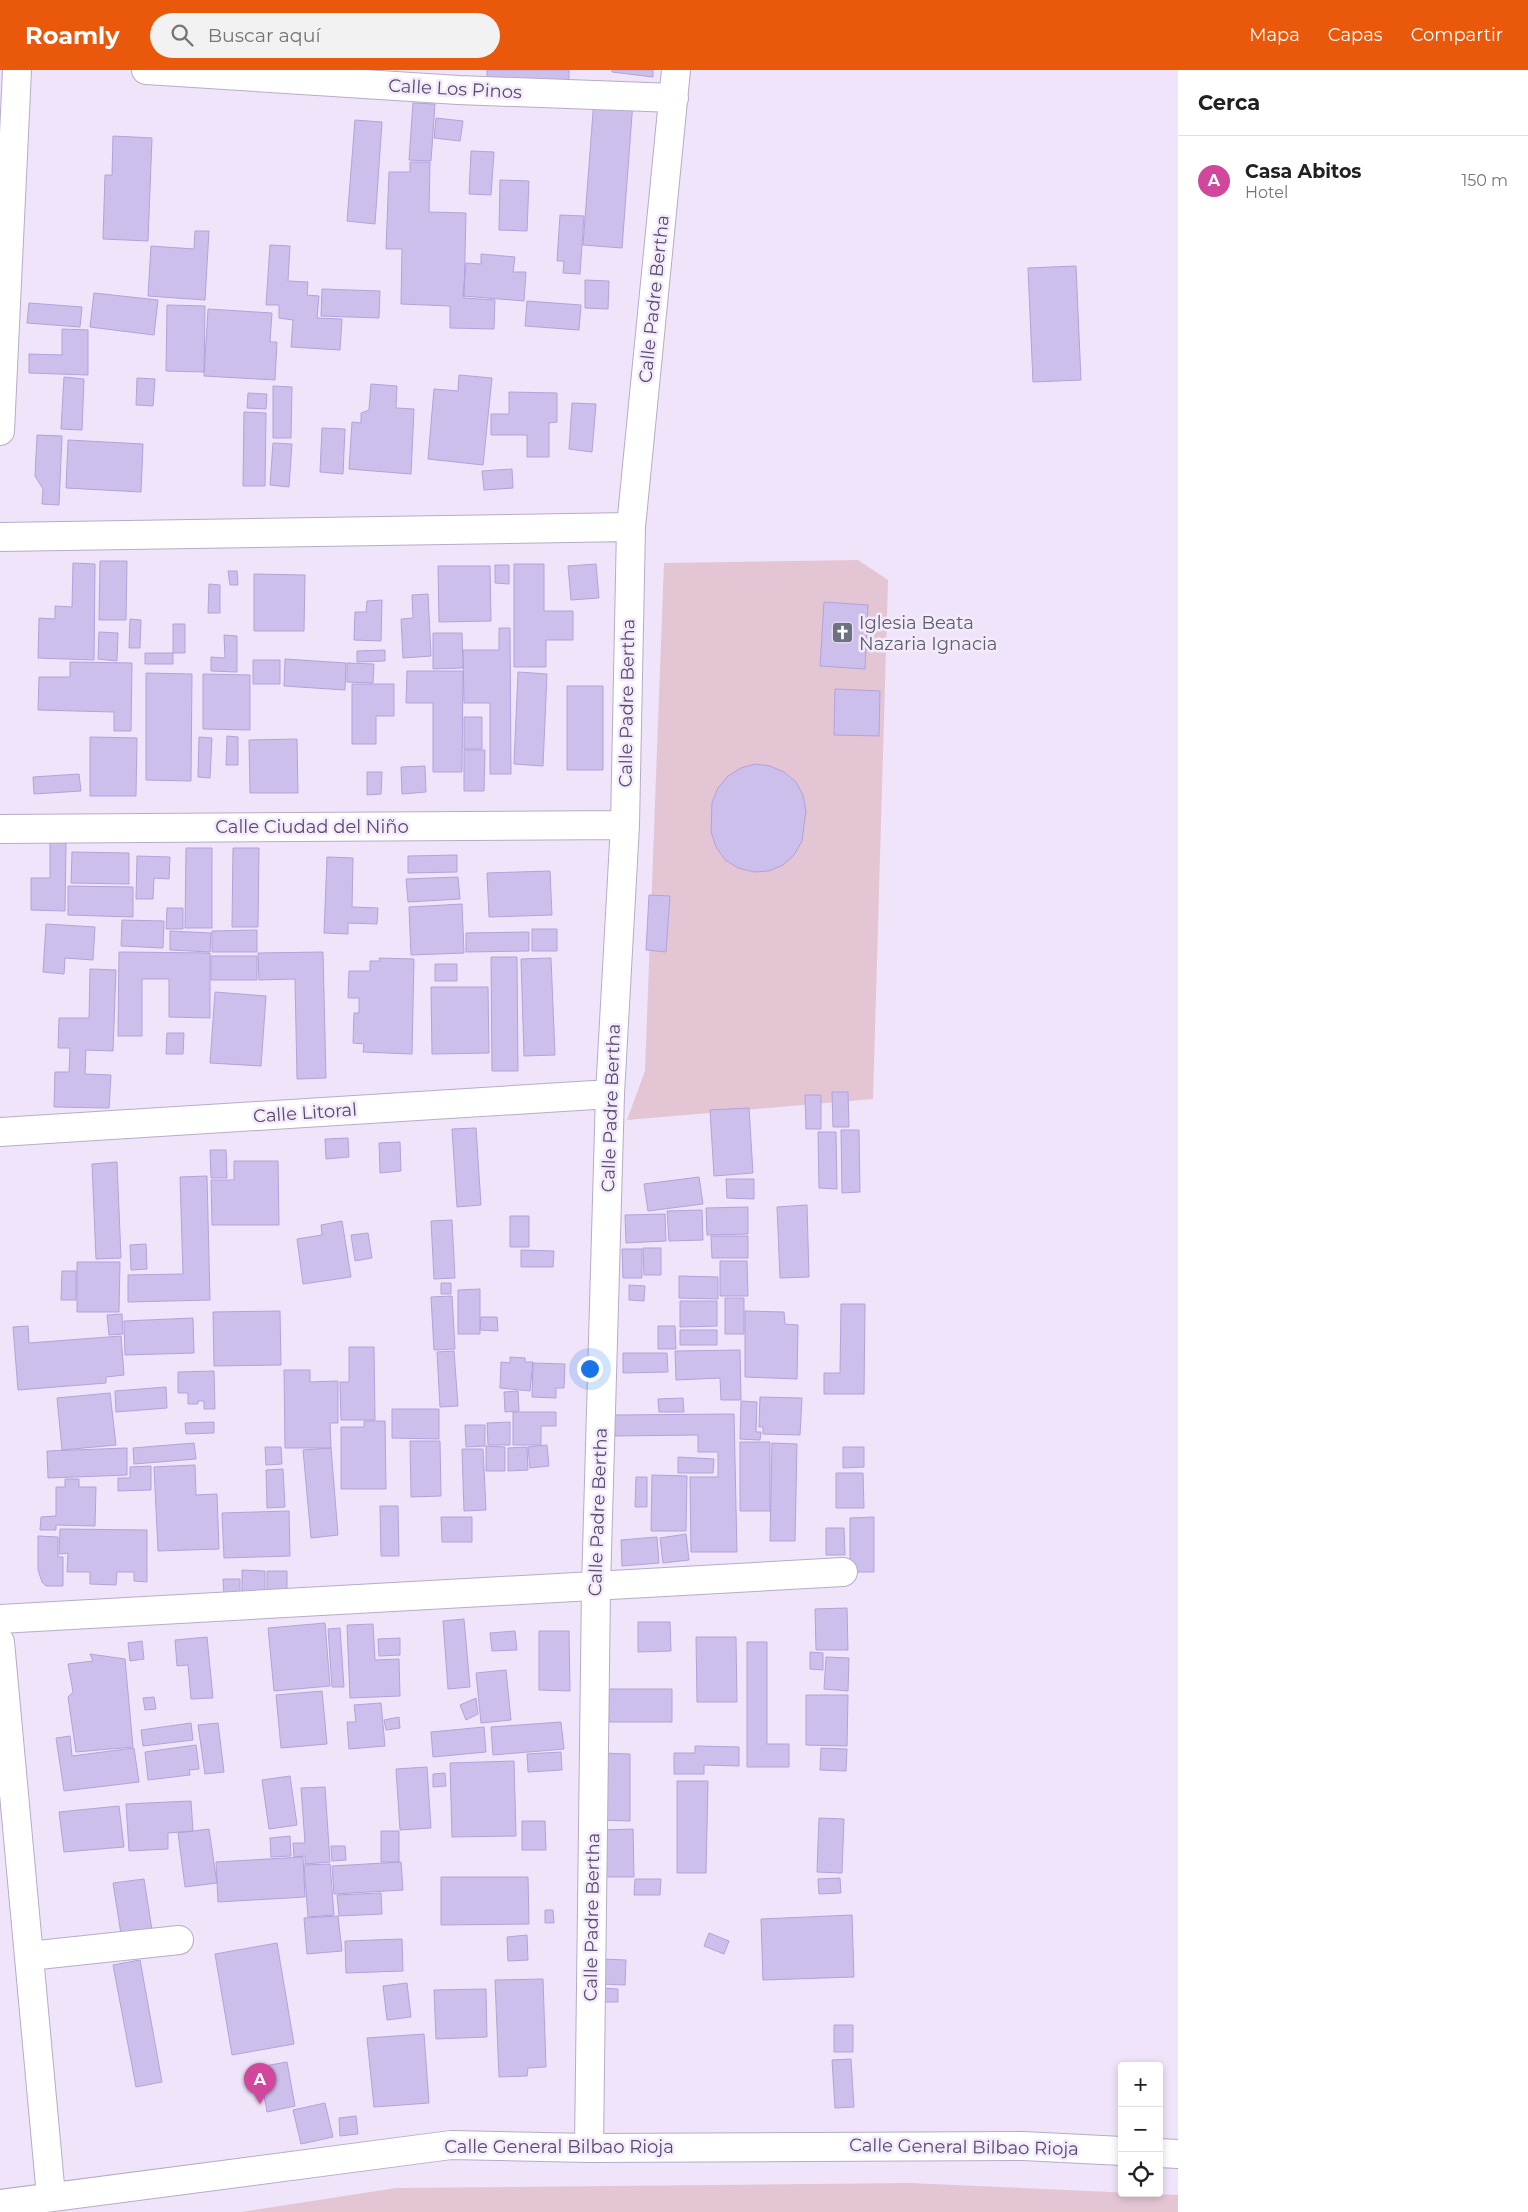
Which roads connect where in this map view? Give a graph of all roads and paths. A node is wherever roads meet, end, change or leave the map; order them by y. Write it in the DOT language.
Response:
graph roads {
  1 [pos="17,70"];
  2 [pos="146,70"];
  3 [pos="676,70"];
  4 [pos="459,80"];
  5 [pos="674,98"];
  6 [pos="0,431"];
  7 [pos="631,527"];
  8 [pos="0,537"];
  9 [pos="625,824"];
  10 [pos="0,829"];
  11 [pos="610,1094"];
  12 [pos="0,1132"];
  13 [pos="843,1572"];
  14 [pos="596,1587"];
  15 [pos="0,1619"];
  16 [pos="0,1642"];
  17 [pos="179,1940"];
  18 [pos="29,1956"];
  19 [pos="589,2148"];
  20 [pos="1118,2151"];
  21 [pos="1163,2153"];
  22 [pos="1178,2154"];
  23 [pos="51,2196"];
  24 [pos="0,2204"];
  1 -- 6 [label="street"];
  2 -- 4 [label="street, Calle Los Pinos"];
  3 -- 5 [label="street, Calle Padre Bertha"];
  4 -- 5 [label="street, Calle Los Pinos"];
  5 -- 7 [label="street, Calle Padre Bertha"];
  7 -- 8 [label="street"];
  7 -- 9 [label="street, Calle Padre Bertha"];
  9 -- 10 [label="street, Calle Ciudad del Niño"];
  9 -- 11 [label="street, Calle Padre Bertha"];
  11 -- 12 [label="street, Calle Litoral"];
  11 -- 14 [label="street, Calle Padre Bertha"];
  13 -- 14 [label="street"];
  14 -- 15 [label="street"];
  14 -- 19 [label="street, Calle Padre Bertha"];
  16 -- 18 [label="street"];
  17 -- 18 [label="street"];
  18 -- 23 [label="street"];
  19 -- 20 [label="street, Calle General Bilbao Rioja"];
  19 -- 23 [label="street, Calle General Bilbao Rioja"];
  21 -- 22 [label="street"];
  23 -- 24 [label="street, Calle General Bilbao Rioja"];
}
